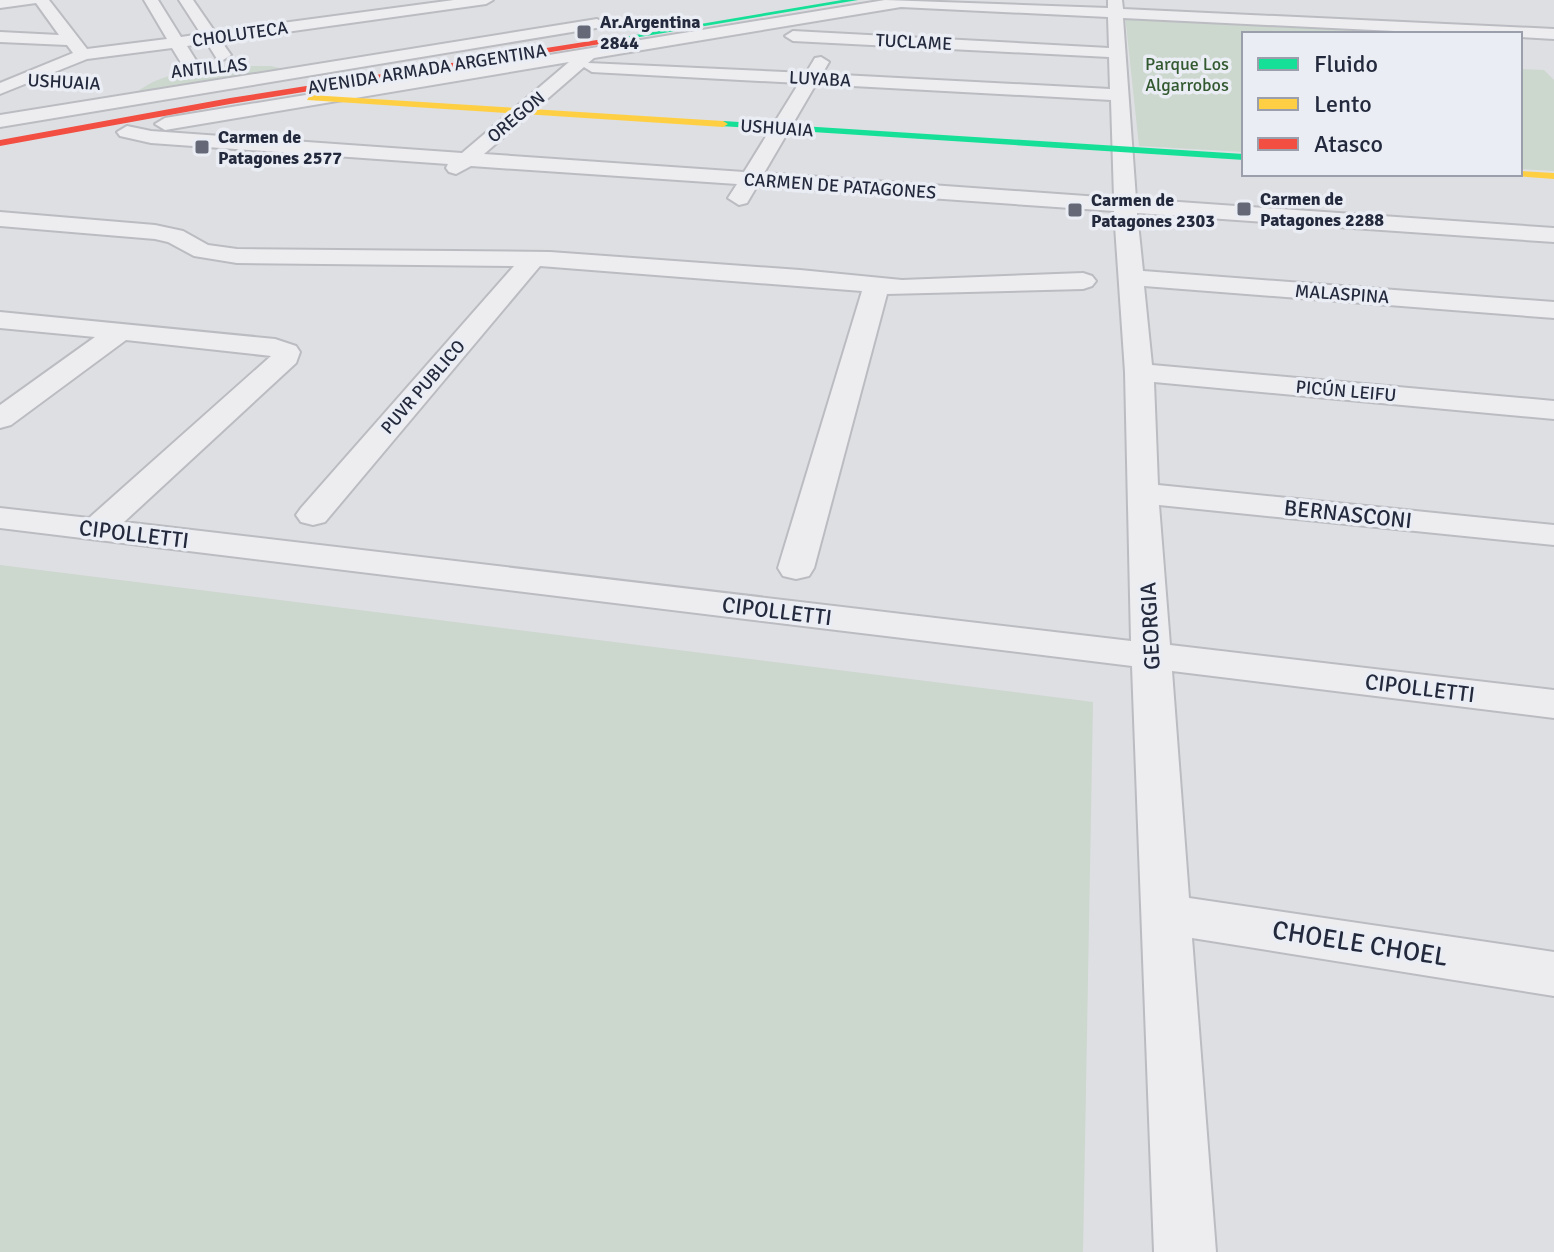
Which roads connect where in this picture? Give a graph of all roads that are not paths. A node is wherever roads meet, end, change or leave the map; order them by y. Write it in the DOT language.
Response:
graph roads {
  1 [pos="32,0"];
  2 [pos="41,0"];
  3 [pos="151,0"];
  4 [pos="186,0"];
  5 [pos="486,0"];
  6 [pos="753,0"];
  7 [pos="821,0"];
  8 [pos="880,0"];
  9 [pos="916,0"];
  10 [pos="457,2"];
  11 [pos="897,3"];
  12 [pos="0,4"];
  13 [pos="853,5"];
  14 [pos="329,6"];
  15 [pos="1116,7"];
  16 [pos="1418,9"];
  17 [pos="347,19"];
  18 [pos="1433,28"];
  19 [pos="710,32"];
  20 [pos="1514,32"];
  21 [pos="1522,32"];
  22 [pos="1554,34"];
  23 [pos="0,37"];
  24 [pos="212,38"];
  25 [pos="834,39"];
  26 [pos="178,43"];
  27 [pos="386,46"];
  28 [pos="78,48"];
  29 [pos="592,51"];
  30 [pos="488,52"];
  31 [pos="1118,53"];
  32 [pos="242,63"];
  33 [pos="519,63"];
  34 [pos="576,66"];
  35 [pos="317,68"];
  36 [pos="0,78"];
  37 [pos="811,78"];
  38 [pos="23,79"];
  39 [pos="68,82"];
  40 [pos="0,89"];
  41 [pos="1120,95"];
  42 [pos="310,98"];
  43 [pos="124,102"];
  44 [pos="522,112"];
  45 [pos="0,121"];
  46 [pos="781,128"];
  47 [pos="0,136"];
  48 [pos="0,143"];
  49 [pos="1123,149"];
  50 [pos="1242,157"];
  51 [pos="466,159"];
  52 [pos="1522,174"];
  53 [pos="1554,176"];
  54 [pos="749,179"];
  55 [pos="439,183"];
  56 [pos="736,204"];
  57 [pos="1125,206"];
  58 [pos="0,219"];
  59 [pos="1554,235"];
  60 [pos="533,259"];
  61 [pos="1130,277"];
  62 [pos="1083,281"];
  63 [pos="876,287"];
  64 [pos="1554,310"];
  65 [pos="0,320"];
  66 [pos="120,332"];
  67 [pos="1139,372"];
  68 [pos="1554,410"];
  69 [pos="0,419"];
  70 [pos="1142,493"];
  71 [pos="313,515"];
  72 [pos="0,518"];
  73 [pos="96,530"];
  74 [pos="1554,535"];
  75 [pos="796,568"];
  76 [pos="1151,655"];
  77 [pos="1554,704"];
  78 [pos="1166,914"];
  79 [pos="1554,974"];
  80 [pos="1185,1252"];
  1 -- 12 [label="street"];
  2 -- 28 [label="street"];
  3 -- 26 [label="street"];
  4 -- 24 [label="street"];
  5 -- 10 [label="street, CHOLUTECA"];
  6 -- 27 [label="street, AVENIDA ARMADA ARGENTINA"];
  7 -- 30 [label="main road, AVENIDA ARMADA ARGENTINA"];
  8 -- 11 [label="street"];
  9 -- 11 [label="street, AVENIDA ARMADA ARGENTINA"];
  10 -- 17 [label="street, CHOLUTECA"];
  11 -- 13 [label="street, AVENIDA ARMADA ARGENTINA"];
  11 -- 15 [label="street"];
  13 -- 19 [label="street, AVENIDA ARMADA ARGENTINA"];
  13 -- 25 [label="street"];
  13 -- 43 [label="main road, AVENIDA ARMADA ARGENTINA"];
  14 -- 17 [label="street"];
  15 -- 18 [label="street"];
  15 -- 31 [label="street, GEORGIA"];
  16 -- 18 [label="street"];
  17 -- 24 [label="street, CHOLUTECA"];
  17 -- 27 [label="street"];
  18 -- 20 [label="street"];
  19 -- 25 [label="street, TUCLAME"];
  19 -- 29 [label="street, AVENIDA ARMADA ARGENTINA"];
  21 -- 22 [label="street"];
  23 -- 28 [label="street"];
  24 -- 26 [label="street, CHOLUTECA"];
  24 -- 32 [label="street"];
  25 -- 31 [label="street, TUCLAME"];
  25 -- 37 [label="street"];
  26 -- 28 [label="street, CHOLUTECA"];
  26 -- 32 [label="street, ANTILLAS"];
  27 -- 35 [label="street, AVENIDA ARMADA ARGENTINA"];
  28 -- 38 [label="street, CHOLUTECA"];
  29 -- 33 [label="street, AVENIDA ARMADA ARGENTINA"];
  29 -- 34 [label="street, OREGON"];
  30 -- 35 [label="main road"];
  30 -- 43 [label="main road, AVENIDA ARMADA ARGENTINA"];
  31 -- 41 [label="street, GEORGIA"];
  32 -- 35 [label="street, ANTILLAS"];
  33 -- 34 [label="street, LUYABA"];
  33 -- 42 [label="street, AVENIDA ARMADA ARGENTINA"];
  34 -- 37 [label="street, LUYABA"];
  34 -- 44 [label="street, OREGON"];
  35 -- 43 [label="street, AVENIDA ARMADA ARGENTINA"];
  36 -- 38 [label="street, USHUAIA"];
  37 -- 41 [label="street, LUYABA"];
  37 -- 46 [label="street"];
  38 -- 39 [label="street, USHUAIA"];
  38 -- 40 [label="street, CHOLUTECA"];
  41 -- 49 [label="street, GEORGIA"];
  42 -- 43 [label="street, AVENIDA ARMADA ARGENTINA"];
  42 -- 44 [label="main road, USHUAIA"];
  43 -- 45 [label="street, AVENIDA ARMADA ARGENTINA"];
  43 -- 47 [label="main road, AVENIDA ARMADA ARGENTINA"];
  43 -- 48 [label="main road"];
  43 -- 51 [label="street, CARMEN DE PATAGONES"];
  44 -- 46 [label="main road, USHUAIA"];
  44 -- 51 [label="street, OREGON"];
  46 -- 49 [label="main road, USHUAIA"];
  46 -- 54 [label="street"];
  49 -- 50 [label="main road, USHUAIA"];
  49 -- 57 [label="street, GEORGIA"];
  51 -- 54 [label="street, CARMEN DE PATAGONES"];
  51 -- 55 [label="street, OREGON"];
  52 -- 53 [label="main road"];
  54 -- 56 [label="street"];
  54 -- 57 [label="street, CARMEN DE PATAGONES"];
  57 -- 59 [label="street, CARMEN DE PATAGONES"];
  57 -- 61 [label="street, GEORGIA"];
  58 -- 60 [label="street"];
  60 -- 63 [label="street"];
  60 -- 71 [label="street, PUVR PUBLICO"];
  61 -- 64 [label="street, MALASPINA"];
  61 -- 67 [label="street, GEORGIA"];
  62 -- 63 [label="street"];
  63 -- 75 [label="street"];
  65 -- 66 [label="street"];
  66 -- 69 [label="street"];
  66 -- 73 [label="street"];
  67 -- 68 [label="street, PICÚN LEIFU"];
  67 -- 70 [label="street, GEORGIA"];
  70 -- 74 [label="street, BERNASCONI"];
  70 -- 76 [label="street, GEORGIA"];
  72 -- 73 [label="street, CIPOLLETTI"];
  73 -- 76 [label="street, CIPOLLETTI"];
  76 -- 77 [label="street, CIPOLLETTI"];
  76 -- 78 [label="street, GEORGIA"];
  78 -- 79 [label="street, CHOELE CHOEL"];
  78 -- 80 [label="street, GEORGIA"];
}
